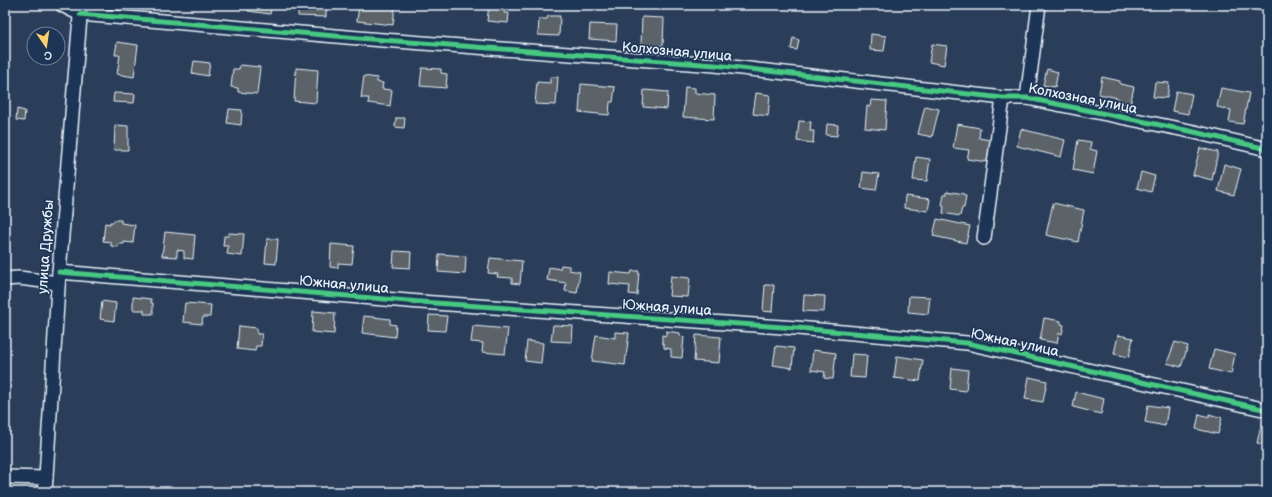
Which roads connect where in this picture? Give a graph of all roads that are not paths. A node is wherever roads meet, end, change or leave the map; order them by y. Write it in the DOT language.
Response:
graph roads {
  1 [pos="62,5"];
  2 [pos="1039,5"];
  3 [pos="81,9"];
  4 [pos="1003,98"];
  5 [pos="1027,98"];
  6 [pos="1267,149"];
  7 [pos="984,238"];
  8 [pos="59,277"];
  9 [pos="5,279"];
  10 [pos="1267,410"];
  11 [pos="5,477"];
  12 [pos="46,478"];
  13 [pos="45,492"];
  1 -- 3 [label="street"];
  2 -- 5 [label="street"];
  3 -- 4 [label="street, Колхозная улица"];
  3 -- 8 [label="street, улица Дружбы"];
  4 -- 5 [label="street, Колхозная улица"];
  4 -- 7 [label="street"];
  5 -- 6 [label="street, Колхозная улица"];
  8 -- 9 [label="street, Южная улица"];
  8 -- 10 [label="street, Южная улица"];
  8 -- 12 [label="street, улица Дружбы"];
  11 -- 12 [label="street"];
  12 -- 13 [label="street, улица Дружбы"];
}
